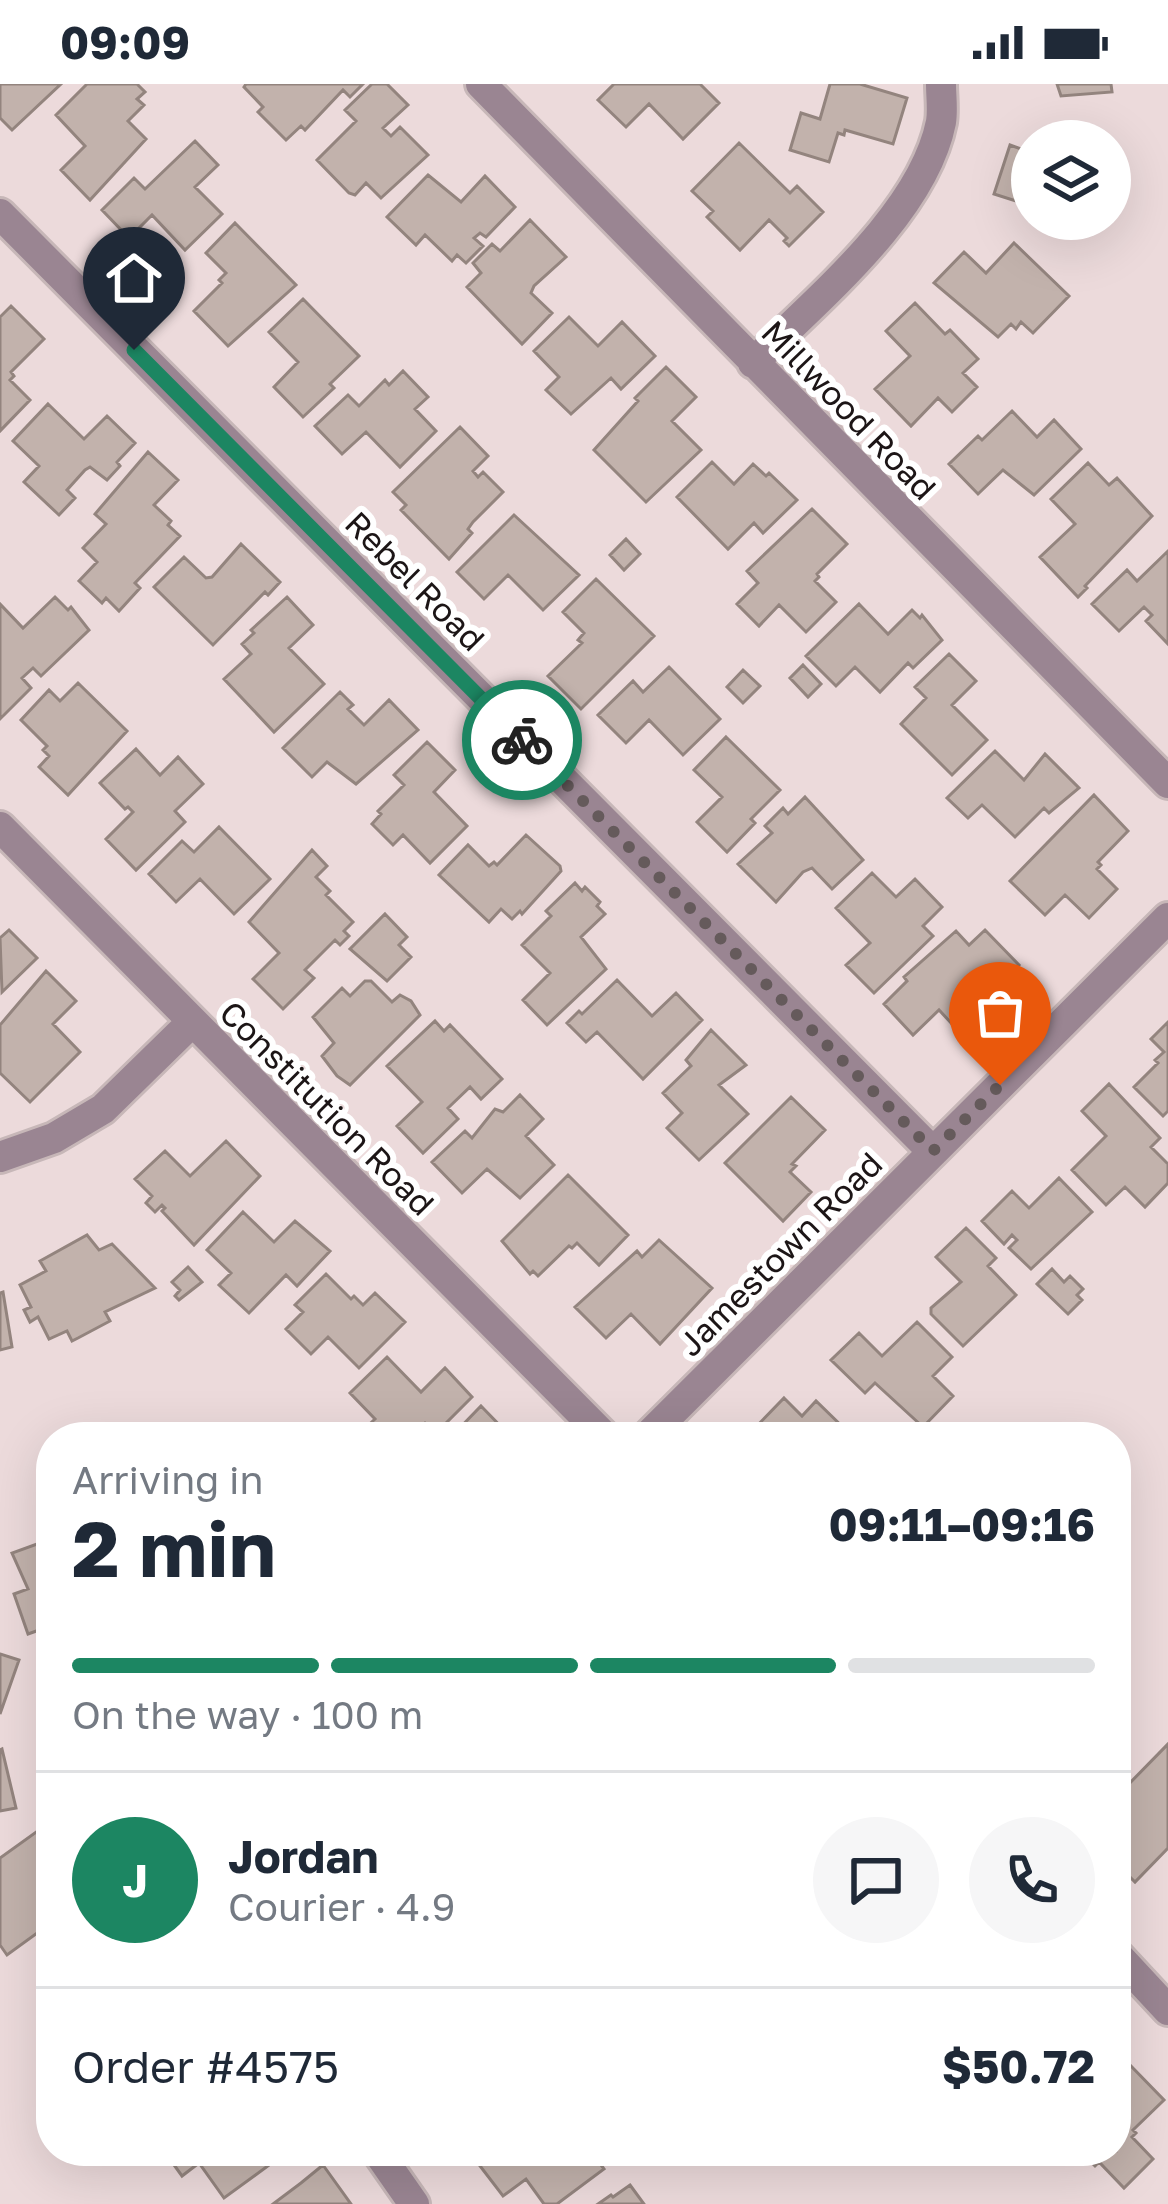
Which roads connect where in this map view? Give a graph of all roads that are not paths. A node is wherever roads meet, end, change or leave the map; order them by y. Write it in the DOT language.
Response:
graph roads {
  1 [pos="482,84"];
  2 [pos="941,84"];
  3 [pos="0,214"];
  4 [pos="753,363"];
  5 [pos="1168,783"];
  6 [pos="0,827"];
  7 [pos="1168,918"];
  8 [pos="191,1023"];
  9 [pos="933,1151"];
  10 [pos="0,1157"];
  11 [pos="589,1422"];
  12 [pos="662,1422"];
  13 [pos="1131,1970"];
  14 [pos="1168,2010"];
  15 [pos="387,2166"];
  16 [pos="414,2204"];
  1 -- 4 [label="street, Millwood Road"];
  2 -- 4 [label="street"];
  3 -- 9 [label="street, Rebel Road"];
  4 -- 5 [label="street, Millwood Road"];
  6 -- 8 [label="street, Constitution Road"];
  7 -- 9 [label="street, Jamestown Road"];
  8 -- 10 [label="street"];
  8 -- 11 [label="street, Constitution Road"];
  9 -- 12 [label="street, Jamestown Road"];
  13 -- 14 [label="street"];
  15 -- 16 [label="street"];
}
